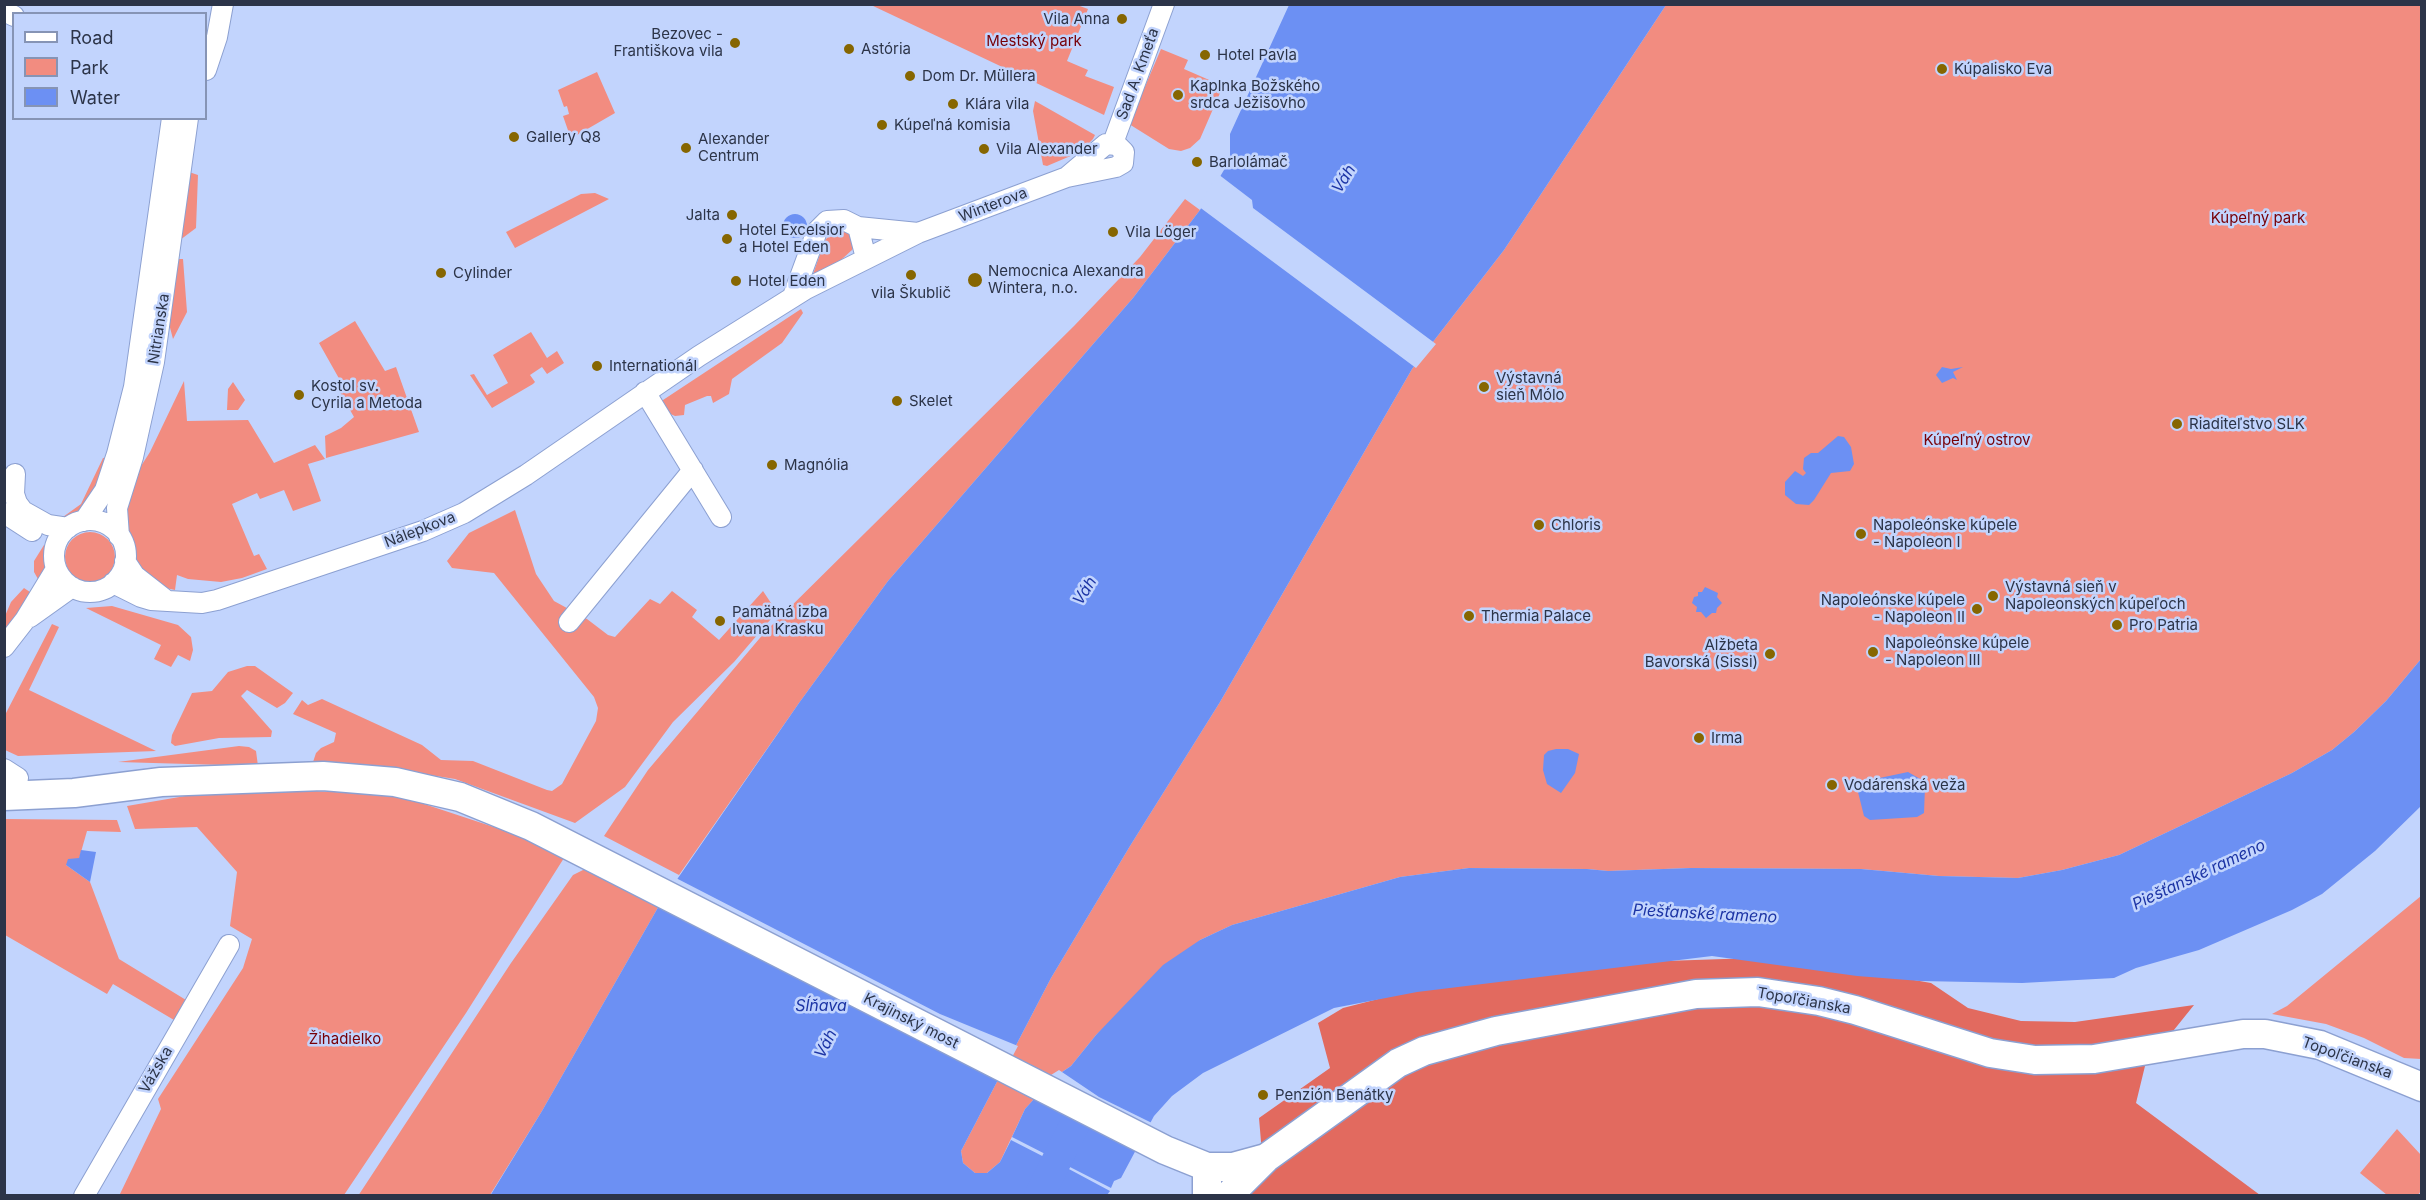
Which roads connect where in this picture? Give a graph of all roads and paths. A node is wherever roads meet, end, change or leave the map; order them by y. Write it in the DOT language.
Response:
graph roads {
  1 [pos="223,4"];
  2 [pos="1164,4"];
  3 [pos="211,41"];
  4 [pos="207,64"];
  5 [pos="172,120"];
  6 [pos="188,120"];
  7 [pos="1113,143"];
  8 [pos="858,227"];
  9 [pos="918,232"];
  10 [pos="866,258"];
  11 [pos="799,292"];
  12 [pos="645,392"];
  13 [pos="693,470"];
  14 [pos="6,514"];
  15 [pos="722,517"];
  16 [pos="76,524"];
  17 [pos="119,536"];
  18 [pos="55,559"];
  19 [pos="125,561"];
  20 [pos="113,583"];
  21 [pos="72,587"];
  22 [pos="167,601"];
  23 [pos="25,620"];
  24 [pos="569,622"];
  25 [pos="4,647"];
  26 [pos="8,780"];
  27 [pos="229,945"];
  28 [pos="2421,1087"];
  29 [pos="1266,1158"];
  30 [pos="1207,1167"];
  31 [pos="84,1196"];
  32 [pos="1207,1196"];
  33 [pos="1228,1196"];
  1 -- 3 [label="street"];
  2 -- 7 [label="street, Sad A. Kmeťa"];
  3 -- 4 [label="street"];
  5 -- 16 [label="street, Nitrianska"];
  6 -- 17 [label="street, Nitrianska"];
  7 -- 9 [label="street, Winterova"];
  8 -- 9 [label="street"];
  8 -- 10 [label="street"];
  8 -- 11 [label="street"];
  9 -- 10 [label="street, Nálepkova"];
  10 -- 11 [label="street, Nálepkova"];
  11 -- 12 [label="street, Nálepkova"];
  12 -- 13 [label="street"];
  12 -- 22 [label="street, Nálepkova"];
  13 -- 15 [label="street"];
  13 -- 24 [label="street"];
  14 -- 16 [label="street"];
  14 -- 18 [label="street"];
  16 -- 17 [label="street"];
  16 -- 18 [label="street, Nitrianska"];
  17 -- 19 [label="street, Nitrianska"];
  18 -- 21 [label="street"];
  18 -- 23 [label="street, Nitrianska"];
  19 -- 20 [label="street"];
  19 -- 22 [label="street"];
  20 -- 21 [label="street"];
  20 -- 22 [label="street, Nálepkova"];
  21 -- 23 [label="street, Nitrianska"];
  23 -- 25 [label="street, Nitrianska"];
  26 -- 30 [label="main road, Krajinský most"];
  27 -- 31 [label="street, Vážska"];
  28 -- 29 [label="main road, Topoľčianska"];
  29 -- 30 [label="main road, Topoľčianska"];
  29 -- 33 [label="main road"];
  30 -- 32 [label="main road"];
}
